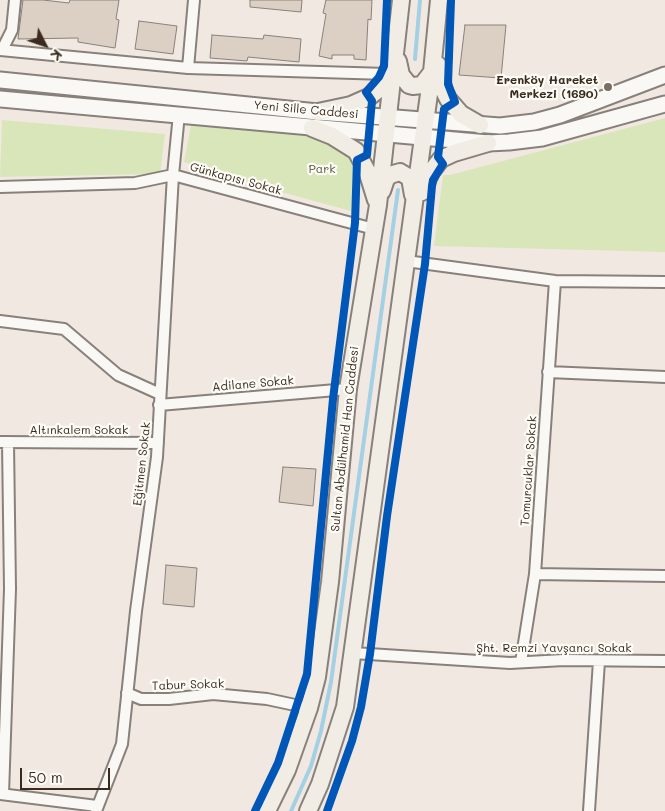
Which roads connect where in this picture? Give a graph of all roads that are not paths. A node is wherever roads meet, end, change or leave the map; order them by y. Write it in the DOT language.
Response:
graph roads {
  1 [pos="15,0"];
  2 [pos="194,0"];
  3 [pos="401,0"];
  4 [pos="439,0"];
  5 [pos="1,50"];
  6 [pos="396,51"];
  7 [pos="435,51"];
  8 [pos="188,68"];
  9 [pos="432,72"];
  10 [pos="387,74"];
  11 [pos="665,75"];
  12 [pos="0,80"];
  13 [pos="0,99"];
  14 [pos="665,104"];
  15 [pos="318,112"];
  16 [pos="179,114"];
  17 [pos="389,118"];
  18 [pos="426,121"];
  19 [pos="480,125"];
  20 [pos="312,128"];
  21 [pos="387,135"];
  22 [pos="423,138"];
  23 [pos="488,143"];
  24 [pos="173,175"];
  25 [pos="0,187"];
  26 [pos="378,205"];
  27 [pos="413,212"];
  28 [pos="374,228"];
  29 [pos="406,261"];
  30 [pos="555,281"];
  31 [pos="665,282"];
  32 [pos="0,321"];
  33 [pos="548,372"];
  34 [pos="665,377"];
  35 [pos="348,389"];
  36 [pos="160,394"];
  37 [pos="159,405"];
  38 [pos="4,442"];
  39 [pos="158,443"];
  40 [pos="535,574"];
  41 [pos="665,576"];
  42 [pos="353,653"];
  43 [pos="599,661"];
  44 [pos="665,661"];
  45 [pos="520,662"];
  46 [pos="127,693"];
  47 [pos="309,708"];
  48 [pos="2,794"];
  49 [pos="97,809"];
  50 [pos="267,811"];
  51 [pos="308,811"];
  52 [pos="589,811"];
  1 -- 5 [label="street"];
  2 -- 8 [label="street"];
  3 -- 6 [label="main road, Sultan Abdülhamid Han Caddesi"];
  4 -- 7 [label="main road"];
  5 -- 8 [label="street"];
  6 -- 9 [label="main road"];
  6 -- 10 [label="main road"];
  6 -- 17 [label="main road, Sultan Abdülhamid Han Caddesi"];
  7 -- 9 [label="main road"];
  7 -- 19 [label="main road"];
  8 -- 10 [label="street"];
  9 -- 18 [label="main road"];
  10 -- 15 [label="main road"];
  11 -- 19 [label="main road, Yeni Sille Caddesi"];
  12 -- 15 [label="main road, Yeni Sille Caddesi"];
  13 -- 16 [label="main road, Yeni Sille Caddesi"];
  14 -- 23 [label="main road, Yeni Sille Caddesi"];
  15 -- 17 [label="main road, Yeni Sille Caddesi"];
  16 -- 20 [label="main road, Yeni Sille Caddesi"];
  16 -- 24 [label="street, Eğitmen Sokak"];
  17 -- 18 [label="main road, Yeni Sille Caddesi"];
  17 -- 21 [label="main road, Sultan Abdülhamid Han Caddesi"];
  18 -- 19 [label="main road, Yeni Sille Caddesi"];
  18 -- 22 [label="main road"];
  20 -- 21 [label="main road, Yeni Sille Caddesi"];
  20 -- 26 [label="main road"];
  21 -- 22 [label="main road, Yeni Sille Caddesi"];
  21 -- 26 [label="main road, Sultan Abdülhamid Han Caddesi"];
  22 -- 23 [label="main road, Yeni Sille Caddesi"];
  22 -- 27 [label="main road"];
  23 -- 27 [label="main road"];
  24 -- 25 [label="street, Günkapısı Sokak"];
  24 -- 28 [label="street, Günkapısı Sokak"];
  24 -- 36 [label="street, Eğitmen Sokak"];
  26 -- 27 [label="main road"];
  26 -- 28 [label="main road, Sultan Abdülhamid Han Caddesi"];
  27 -- 29 [label="main road"];
  28 -- 35 [label="main road, Sultan Abdülhamid Han Caddesi"];
  29 -- 30 [label="street"];
  29 -- 42 [label="main road"];
  30 -- 31 [label="street"];
  30 -- 33 [label="street, Tomurcuklar Sokak"];
  32 -- 36 [label="street"];
  33 -- 34 [label="street"];
  33 -- 40 [label="street, Tomurcuklar Sokak"];
  35 -- 37 [label="street, Adilane Sokak"];
  35 -- 47 [label="main road, Sultan Abdülhamid Han Caddesi"];
  36 -- 37 [label="street, Eğitmen Sokak"];
  37 -- 39 [label="street, Eğitmen Sokak"];
  38 -- 39 [label="street, Altınkalem Sokak"];
  38 -- 48 [label="street"];
  39 -- 46 [label="street, Eğitmen Sokak"];
  40 -- 41 [label="street"];
  40 -- 45 [label="street, Tomurcuklar Sokak"];
  42 -- 45 [label="street, Şht. Remzi Yavşancı Sokak"];
  42 -- 51 [label="main road"];
  43 -- 44 [label="street, Şht. Remzi Yavşancı Sokak"];
  43 -- 45 [label="street, Şht. Remzi Yavşancı Sokak"];
  43 -- 52 [label="street"];
  46 -- 47 [label="street, Tabur Sokak"];
  46 -- 49 [label="street, Eğitmen Sokak"];
  47 -- 50 [label="main road, Sultan Abdülhamid Han Caddesi"];
  48 -- 49 [label="street"];
}
